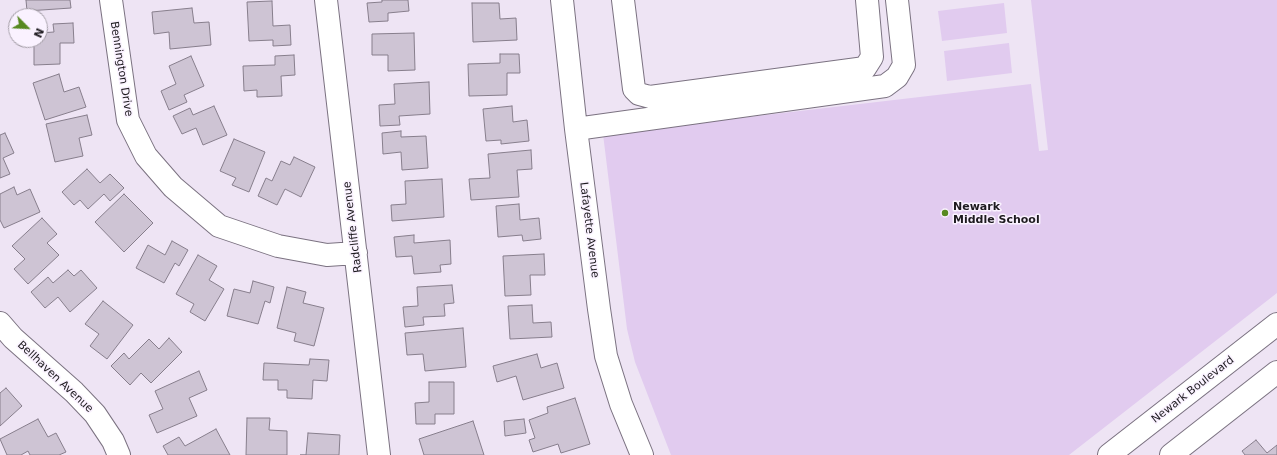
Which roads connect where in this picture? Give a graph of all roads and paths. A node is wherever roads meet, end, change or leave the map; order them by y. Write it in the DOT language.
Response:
graph roads {
  1 [pos="111,0"];
  2 [pos="326,0"];
  3 [pos="562,0"];
  4 [pos="622,0"];
  5 [pos="867,0"];
  6 [pos="897,0"];
  7 [pos="576,129"];
  8 [pos="356,253"];
  9 [pos="0,322"];
  10 [pos="1277,324"];
  11 [pos="1277,372"];
  12 [pos="119,455"];
  13 [pos="379,455"];
  14 [pos="642,455"];
  15 [pos="1109,455"];
  16 [pos="1171,455"];
  1 -- 8 [label="street, Bennington Drive"];
  2 -- 8 [label="street, Radcliffe Avenue"];
  3 -- 7 [label="street, Lafayette Avenue"];
  4 -- 5 [label="street"];
  6 -- 7 [label="street"];
  7 -- 14 [label="street, Lafayette Avenue"];
  8 -- 13 [label="street, Radcliffe Avenue"];
  9 -- 12 [label="street, Bellhaven Avenue"];
  10 -- 15 [label="street, Newark Boulevard"];
  11 -- 16 [label="street"];
}
